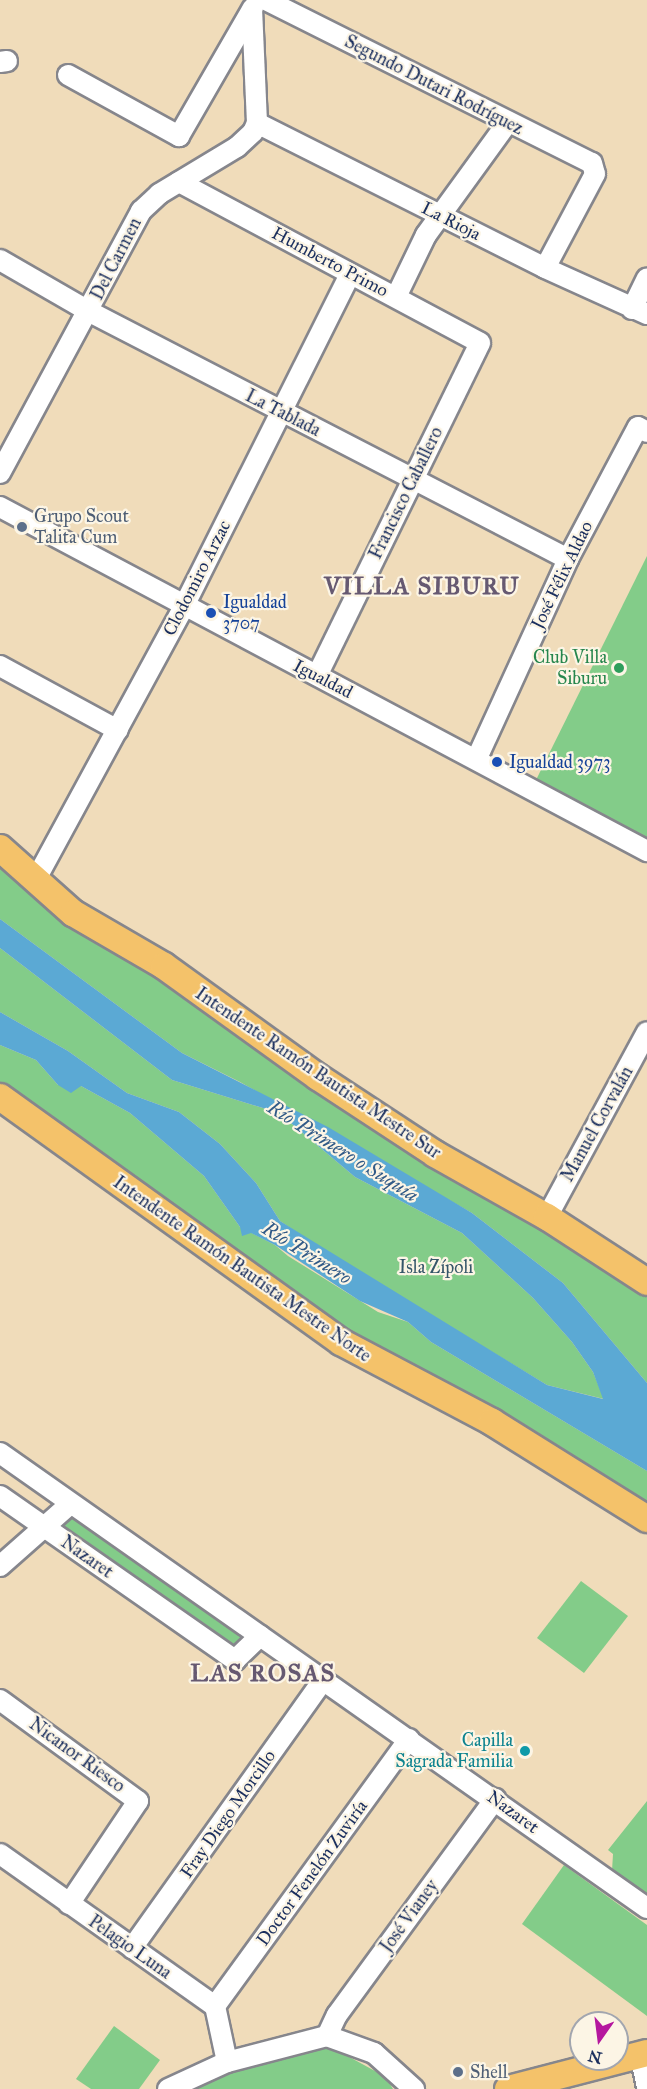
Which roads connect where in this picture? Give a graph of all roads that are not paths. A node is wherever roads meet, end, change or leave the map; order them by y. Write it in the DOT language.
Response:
graph roads {
  1 [pos="258,3"];
  2 [pos="68,75"];
  3 [pos="508,122"];
  4 [pos="257,123"];
  5 [pos="179,182"];
  6 [pos="440,215"];
  7 [pos="0,260"];
  8 [pos="545,268"];
  9 [pos="350,274"];
  10 [pos="647,278"];
  11 [pos="396,297"];
  12 [pos="639,311"];
  13 [pos="90,312"];
  14 [pos="480,343"];
  15 [pos="281,412"];
  16 [pos="642,429"];
  17 [pos="0,473"];
  18 [pos="412,479"];
  19 [pos="0,507"];
  20 [pos="568,559"];
  21 [pos="184,606"];
  22 [pos="0,666"];
  23 [pos="317,675"];
  24 [pos="118,730"];
  25 [pos="477,758"];
  26 [pos="0,848"];
  27 [pos="647,851"];
  28 [pos="36,879"];
  29 [pos="647,1032"];
  30 [pos="0,1097"];
  31 [pos="547,1217"];
  32 [pos="647,1282"];
  33 [pos="0,1453"];
  34 [pos="0,1496"];
  35 [pos="69,1504"];
  36 [pos="647,1519"];
  37 [pos="43,1527"];
  38 [pos="0,1566"];
  39 [pos="260,1636"];
  40 [pos="324,1679"];
  41 [pos="0,1700"];
  42 [pos="409,1739"];
  43 [pos="495,1799"];
  44 [pos="0,1854"];
  45 [pos="69,1904"];
  46 [pos="647,1908"];
  47 [pos="132,1948"];
  48 [pos="215,2006"];
  49 [pos="327,2036"];
  50 [pos="644,2054"];
  51 [pos="227,2062"];
  52 [pos="647,2086"];
  53 [pos="168,2089"];
  54 [pos="414,2089"];
  55 [pos="508,2089"];
  1 -- 2 [label="street"];
  1 -- 3 [label="street, Segundo Dutari Rodríguez"];
  1 -- 4 [label="street"];
  3 -- 6 [label="street"];
  3 -- 8 [label="street, Segundo Dutari Rodríguez"];
  4 -- 5 [label="street, Del Carmen"];
  4 -- 6 [label="street, La Rioja"];
  5 -- 9 [label="street, Humberto Primo"];
  5 -- 13 [label="street, Del Carmen"];
  6 -- 8 [label="street, La Rioja"];
  6 -- 11 [label="street"];
  7 -- 13 [label="street, La Tablada"];
  8 -- 12 [label="street, La Rioja"];
  9 -- 11 [label="street, Humberto Primo"];
  9 -- 15 [label="street, Clodomiro Arzac"];
  10 -- 12 [label="street"];
  11 -- 14 [label="street, Humberto Primo"];
  13 -- 15 [label="street, La Tablada"];
  13 -- 17 [label="street, Del Carmen"];
  14 -- 18 [label="street, Francisco Caballero"];
  15 -- 18 [label="street, La Tablada"];
  15 -- 21 [label="street, Clodomiro Arzac"];
  16 -- 20 [label="street, José Félix Aldao"];
  18 -- 20 [label="street, La Tablada"];
  18 -- 23 [label="street, Francisco Caballero"];
  19 -- 21 [label="street, Igualdad"];
  20 -- 25 [label="street, José Félix Aldao"];
  21 -- 23 [label="street, Igualdad"];
  21 -- 24 [label="street, Clodomiro Arzac"];
  22 -- 24 [label="street"];
  23 -- 25 [label="street, Igualdad"];
  24 -- 28 [label="street, Clodomiro Arzac"];
  25 -- 27 [label="street, Igualdad"];
  26 -- 28 [label="main road, Intendente Ramón Bautista Mestre Sur"];
  28 -- 31 [label="main road, Intendente Ramón Bautista Mestre Sur"];
  29 -- 31 [label="street, Manuel Corvalán"];
  30 -- 36 [label="main road, Intendente Ramón Bautista Mestre Norte"];
  31 -- 32 [label="main road, Intendente Ramón Bautista Mestre Sur"];
  33 -- 35 [label="street, Nazaret"];
  34 -- 37 [label="street, Nazaret"];
  35 -- 37 [label="street"];
  35 -- 39 [label="street, Nazaret"];
  37 -- 38 [label="street"];
  37 -- 39 [label="street, Nazaret"];
  39 -- 40 [label="street, Nazaret"];
  40 -- 42 [label="street, Nazaret"];
  40 -- 47 [label="street, Fray Diego Morcillo"];
  41 -- 45 [label="street, Nicanor Riesco"];
  42 -- 43 [label="street, Nazaret"];
  42 -- 48 [label="street, Doctor Fenelón Zuviría"];
  43 -- 46 [label="street, Nazaret"];
  43 -- 49 [label="street, José Vianey"];
  44 -- 45 [label="street, Pelagio Luna"];
  45 -- 47 [label="street, Pelagio Luna"];
  47 -- 48 [label="street, Pelagio Luna"];
  48 -- 51 [label="street"];
  49 -- 51 [label="street"];
  49 -- 54 [label="street"];
  50 -- 52 [label="street"];
  50 -- 55 [label="main road"];
  51 -- 53 [label="street"];
}
